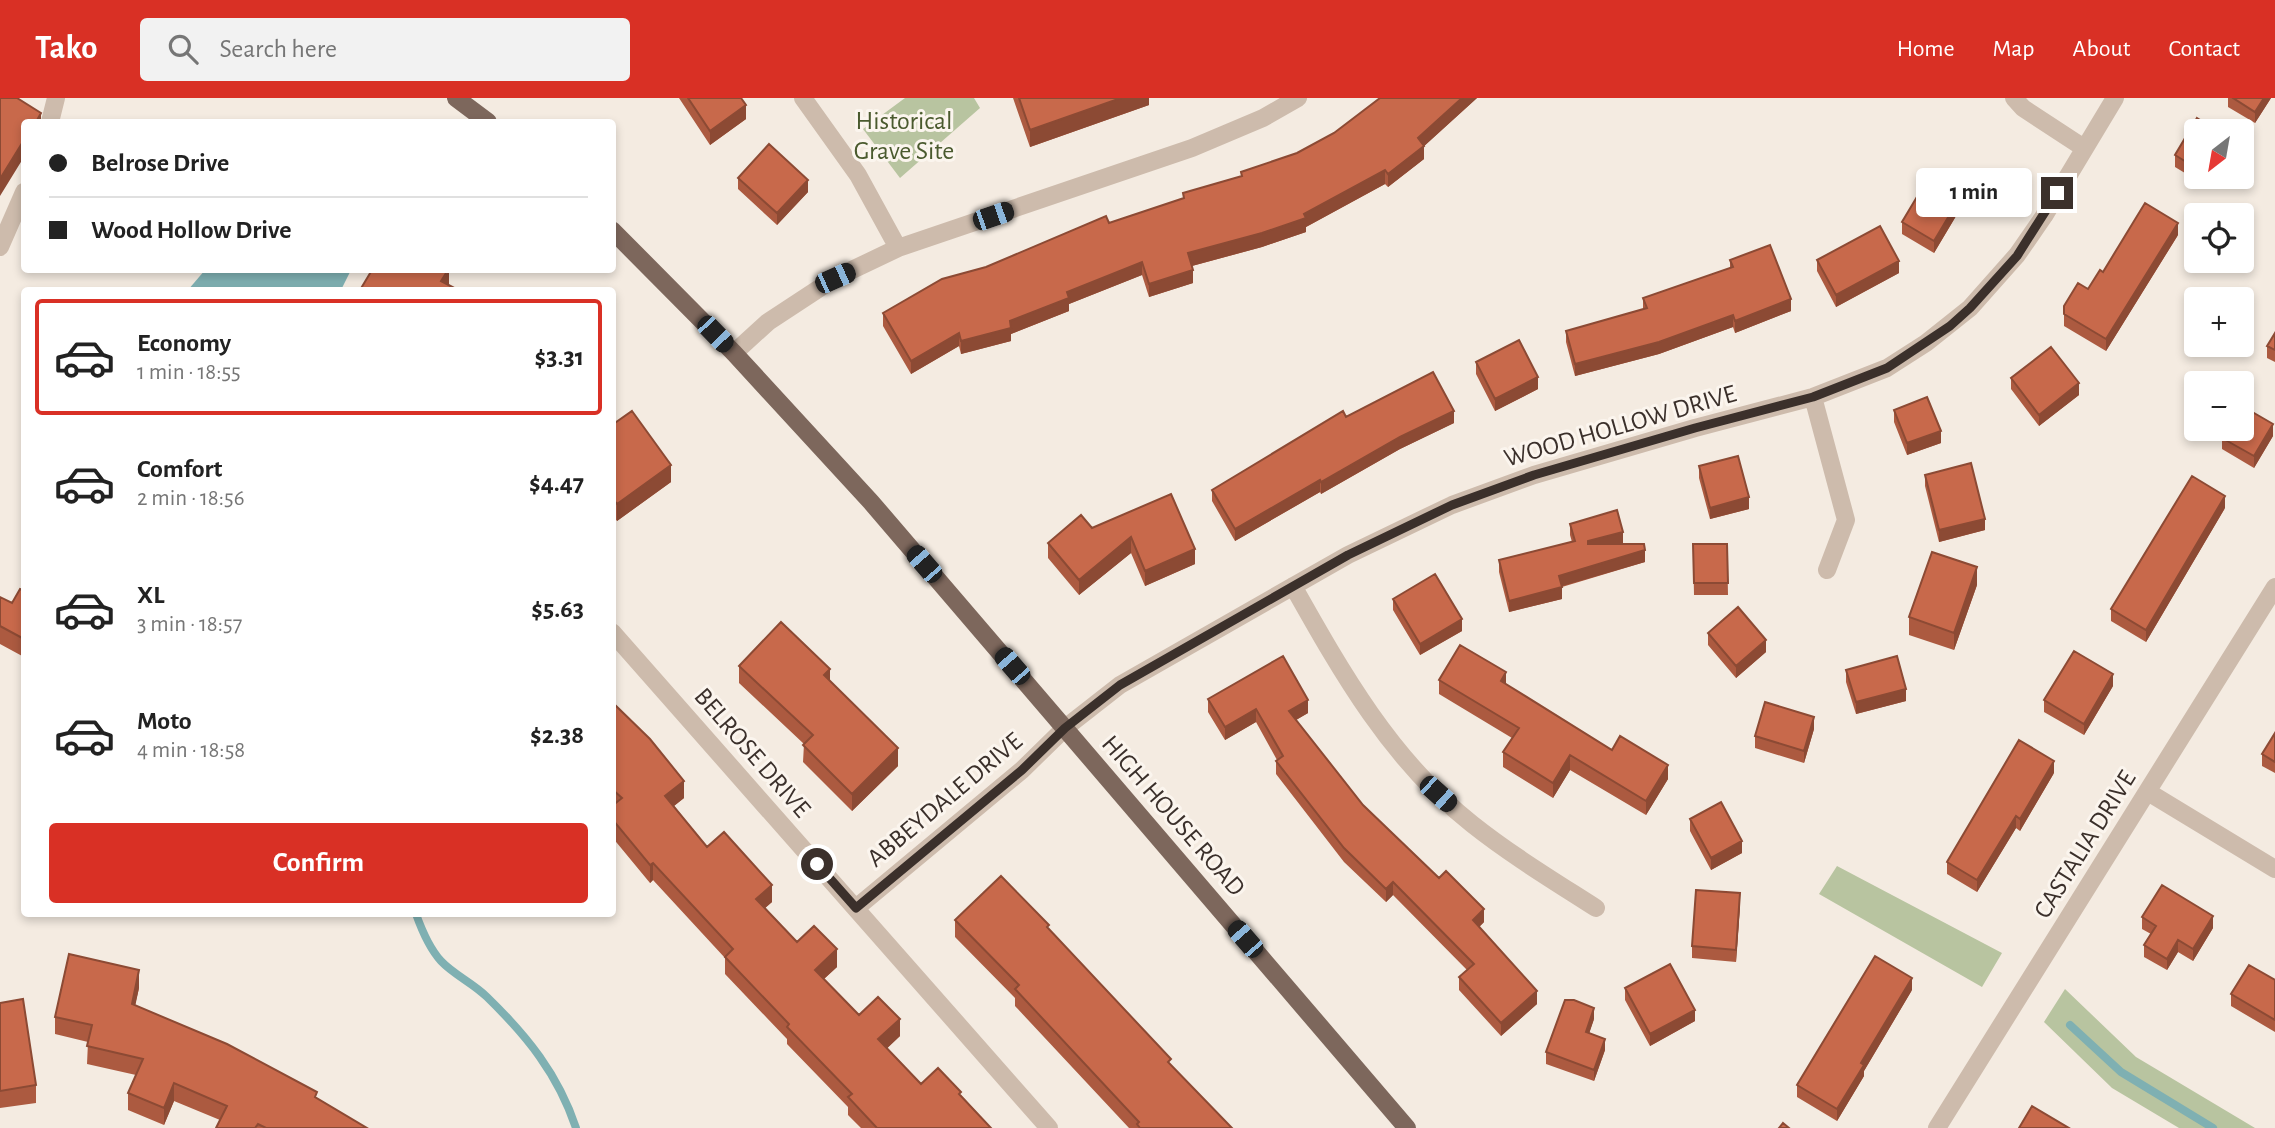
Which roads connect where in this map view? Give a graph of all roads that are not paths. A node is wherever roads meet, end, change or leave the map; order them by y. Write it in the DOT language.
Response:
graph roads {
  1 [pos="56,98"];
  2 [pos="456,98"];
  3 [pos="803,98"];
  4 [pos="1298,98"];
  5 [pos="2014,98"];
  6 [pos="2115,98"];
  7 [pos="51,119"];
  8 [pos="484,119"];
  9 [pos="2084,148"];
  10 [pos="21,199"];
  11 [pos="616,234"];
  12 [pos="0,247"];
  13 [pos="898,248"];
  14 [pos="734,353"];
  15 [pos="1813,397"];
  16 [pos="1827,570"];
  17 [pos="1293,586"];
  18 [pos="2275,587"];
  19 [pos="616,637"];
  20 [pos="1065,728"];
  21 [pos="2148,792"];
  22 [pos="2275,869"];
  23 [pos="856,908"];
  24 [pos="1596,908"];
  25 [pos="1049,1128"];
  26 [pos="1407,1128"];
  27 [pos="1937,1128"];
  1 -- 7 [label="street"];
  2 -- 8 [label="main road"];
  3 -- 13 [label="street"];
  4 -- 13 [label="street"];
  5 -- 9 [label="street"];
  6 -- 9 [label="street, WOOD HOLLOW DRIVE"];
  9 -- 15 [label="street, WOOD HOLLOW DRIVE"];
  10 -- 12 [label="street"];
  11 -- 14 [label="main road, HIGH HOUSE ROAD"];
  13 -- 14 [label="street"];
  14 -- 20 [label="main road, HIGH HOUSE ROAD"];
  15 -- 16 [label="street"];
  15 -- 17 [label="street, WOOD HOLLOW DRIVE"];
  17 -- 20 [label="street, WOOD HOLLOW DRIVE"];
  17 -- 24 [label="street"];
  18 -- 21 [label="street, CASTALIA DRIVE"];
  19 -- 23 [label="street, BELROSE DRIVE"];
  20 -- 23 [label="street, ABBEYDALE DRIVE"];
  20 -- 26 [label="main road, HIGH HOUSE ROAD"];
  21 -- 22 [label="street"];
  21 -- 27 [label="street, CASTALIA DRIVE"];
  23 -- 25 [label="street, BELROSE DRIVE"];
}
